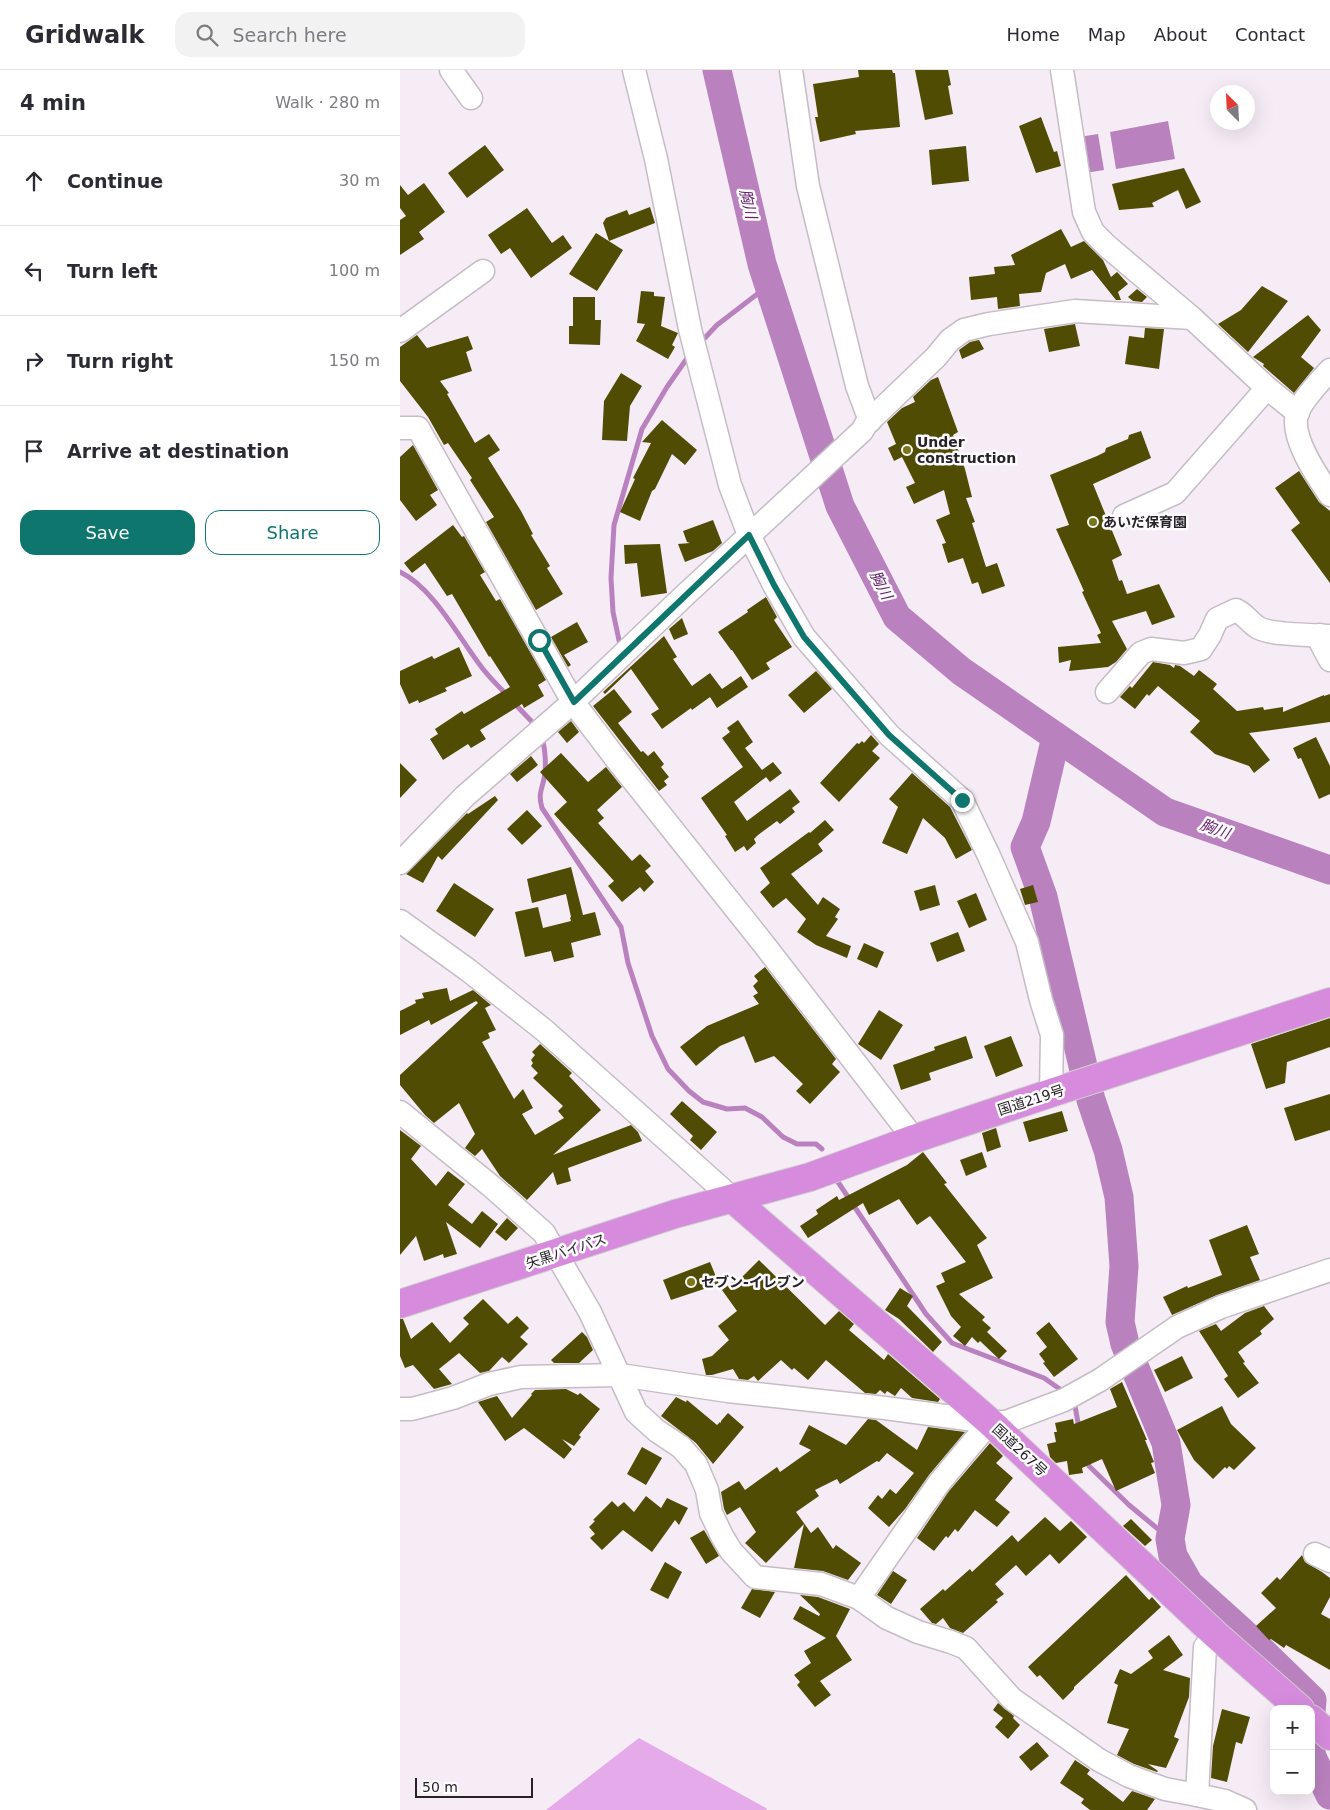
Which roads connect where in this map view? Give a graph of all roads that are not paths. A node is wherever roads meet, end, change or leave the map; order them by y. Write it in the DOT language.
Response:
graph roads {
  1 [pos="451,70"];
  2 [pos="634,70"];
  3 [pos="791,70"];
  4 [pos="1062,70"];
  5 [pos="471,98"];
  6 [pos="483,272"];
  7 [pos="1192,318"];
  8 [pos="400,331"];
  9 [pos="1330,370"];
  10 [pos="1267,388"];
  11 [pos="1298,413"];
  12 [pos="866,426"];
  13 [pos="400,428"];
  14 [pos="1330,495"];
  15 [pos="1124,516"];
  16 [pos="753,531"];
  17 [pos="1325,635"];
  18 [pos="1330,660"];
  19 [pos="1107,692"];
  20 [pos="574,702"];
  21 [pos="400,863"];
  22 [pos="400,921"];
  23 [pos="1330,1002"];
  24 [pos="1060,1090"];
  25 [pos="400,1112"];
  26 [pos="914,1139"];
  27 [pos="733,1199"];
  28 [pos="557,1254"];
  29 [pos="1330,1270"];
  30 [pos="400,1304"];
  31 [pos="620,1375"];
  32 [pos="400,1410"];
  33 [pos="990,1422"];
  34 [pos="860,1598"];
  35 [pos="1215,1634"];
  36 [pos="1295,1705"];
  37 [pos="1197,1795"];
  38 [pos="1245,1810"];
  1 -- 5 [label="street"];
  2 -- 16 [label="street"];
  3 -- 12 [label="street"];
  4 -- 7 [label="street"];
  6 -- 8 [label="street"];
  7 -- 10 [label="street"];
  7 -- 12 [label="street"];
  9 -- 11 [label="street"];
  10 -- 11 [label="street"];
  10 -- 15 [label="street"];
  11 -- 14 [label="street"];
  12 -- 16 [label="street"];
  13 -- 20 [label="street"];
  16 -- 20 [label="street"];
  16 -- 24 [label="street"];
  17 -- 18 [label="street"];
  17 -- 19 [label="street"];
  20 -- 21 [label="street"];
  20 -- 26 [label="street"];
  22 -- 27 [label="street"];
  23 -- 24 [label="highway, 国道219号"];
  24 -- 26 [label="highway, 国道219号"];
  25 -- 28 [label="street"];
  26 -- 27 [label="highway, 国道219号"];
  27 -- 28 [label="highway, 矢黒バイパス"];
  27 -- 33 [label="highway, 国道267号"];
  28 -- 30 [label="highway, 矢黒バイパス"];
  28 -- 31 [label="street"];
  29 -- 33 [label="street"];
  31 -- 32 [label="street"];
  31 -- 33 [label="street"];
  31 -- 34 [label="street"];
  33 -- 34 [label="street"];
  33 -- 35 [label="highway, 国道267号"];
  34 -- 37 [label="street"];
  35 -- 36 [label="highway, 国道267号"];
  35 -- 37 [label="street"];
  37 -- 38 [label="street"];
}
